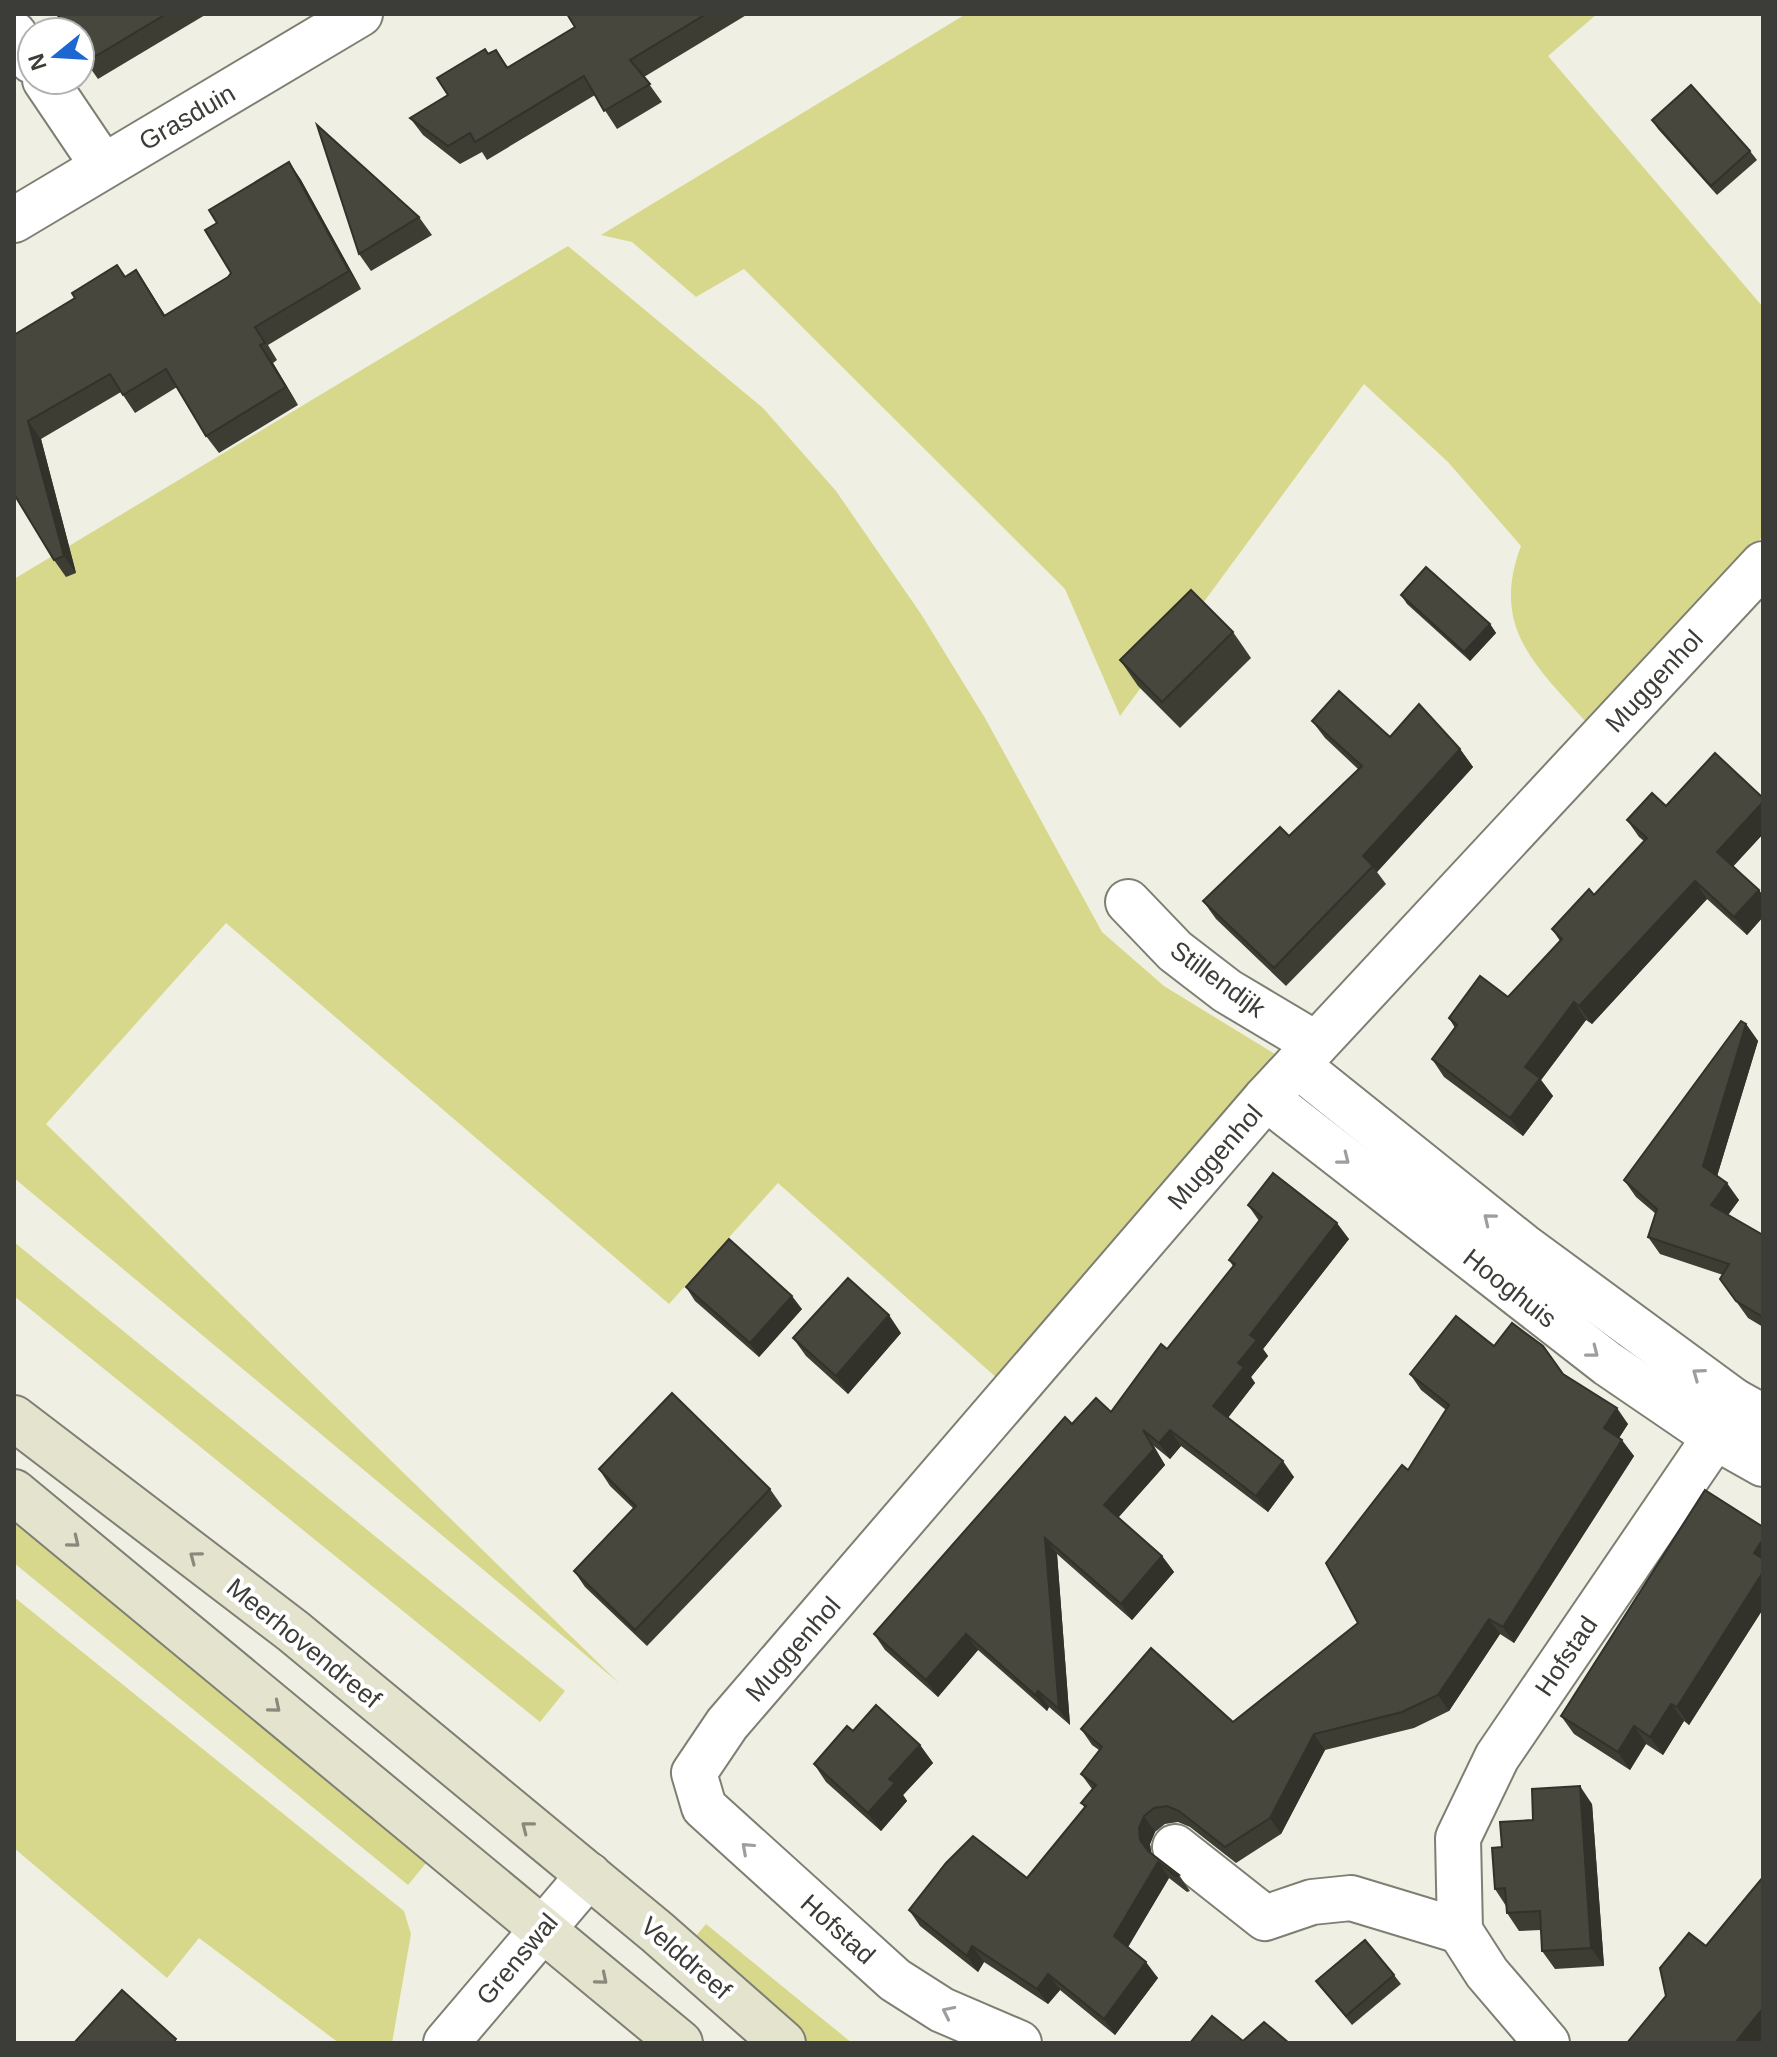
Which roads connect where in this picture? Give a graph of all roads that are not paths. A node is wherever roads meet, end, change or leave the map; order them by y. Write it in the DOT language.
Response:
graph roads {
  1 [pos="360,14"];
  2 [pos="56,96"];
  3 [pos="103,166"];
  4 [pos="14,220"];
  5 [pos="1763,564"];
  6 [pos="1128,902"];
  7 [pos="1307,1054"];
  8 [pos="1266,1098"];
  9 [pos="14,1418"];
  10 [pos="1738,1418"];
  11 [pos="1763,1464"];
  12 [pos="14,1492"];
  13 [pos="694,1773"];
  14 [pos="1175,1847"];
  15 [pos="589,1875"];
  16 [pos="542,1929"];
  17 [pos="1460,1931"];
  18 [pos="446,2043"];
  19 [pos="680,2043"];
  20 [pos="783,2043"];
  21 [pos="1019,2043"];
  22 [pos="1547,2043"];
  1 -- 3 [label="street, Grasduin"];
  2 -- 3 [label="street"];
  3 -- 4 [label="street, Grasduin"];
  5 -- 7 [label="street, Muggenhol"];
  6 -- 7 [label="street, Stillendijk"];
  7 -- 8 [label="street, Muggenhol"];
  10 -- 7 [label="street, Hooghuis, one-way"];
  8 -- 10 [label="street, Hooghuis, one-way"];
  8 -- 13 [label="street, Muggenhol"];
  15 -- 9 [label="main road, Meerhovendreef, one-way"];
  10 -- 11 [label="street, Hooghuis"];
  10 -- 17 [label="street, Hofstad"];
  12 -- 16 [label="main road, one-way"];
  21 -- 13 [label="street, Hofstad, one-way"];
  14 -- 17 [label="street"];
  15 -- 16 [label="street, Grenswal"];
  15 -- 20 [label="main road, Velddreef"];
  16 -- 18 [label="street, Grenswal"];
  16 -- 19 [label="main road, one-way"];
  17 -- 22 [label="street"];
}
